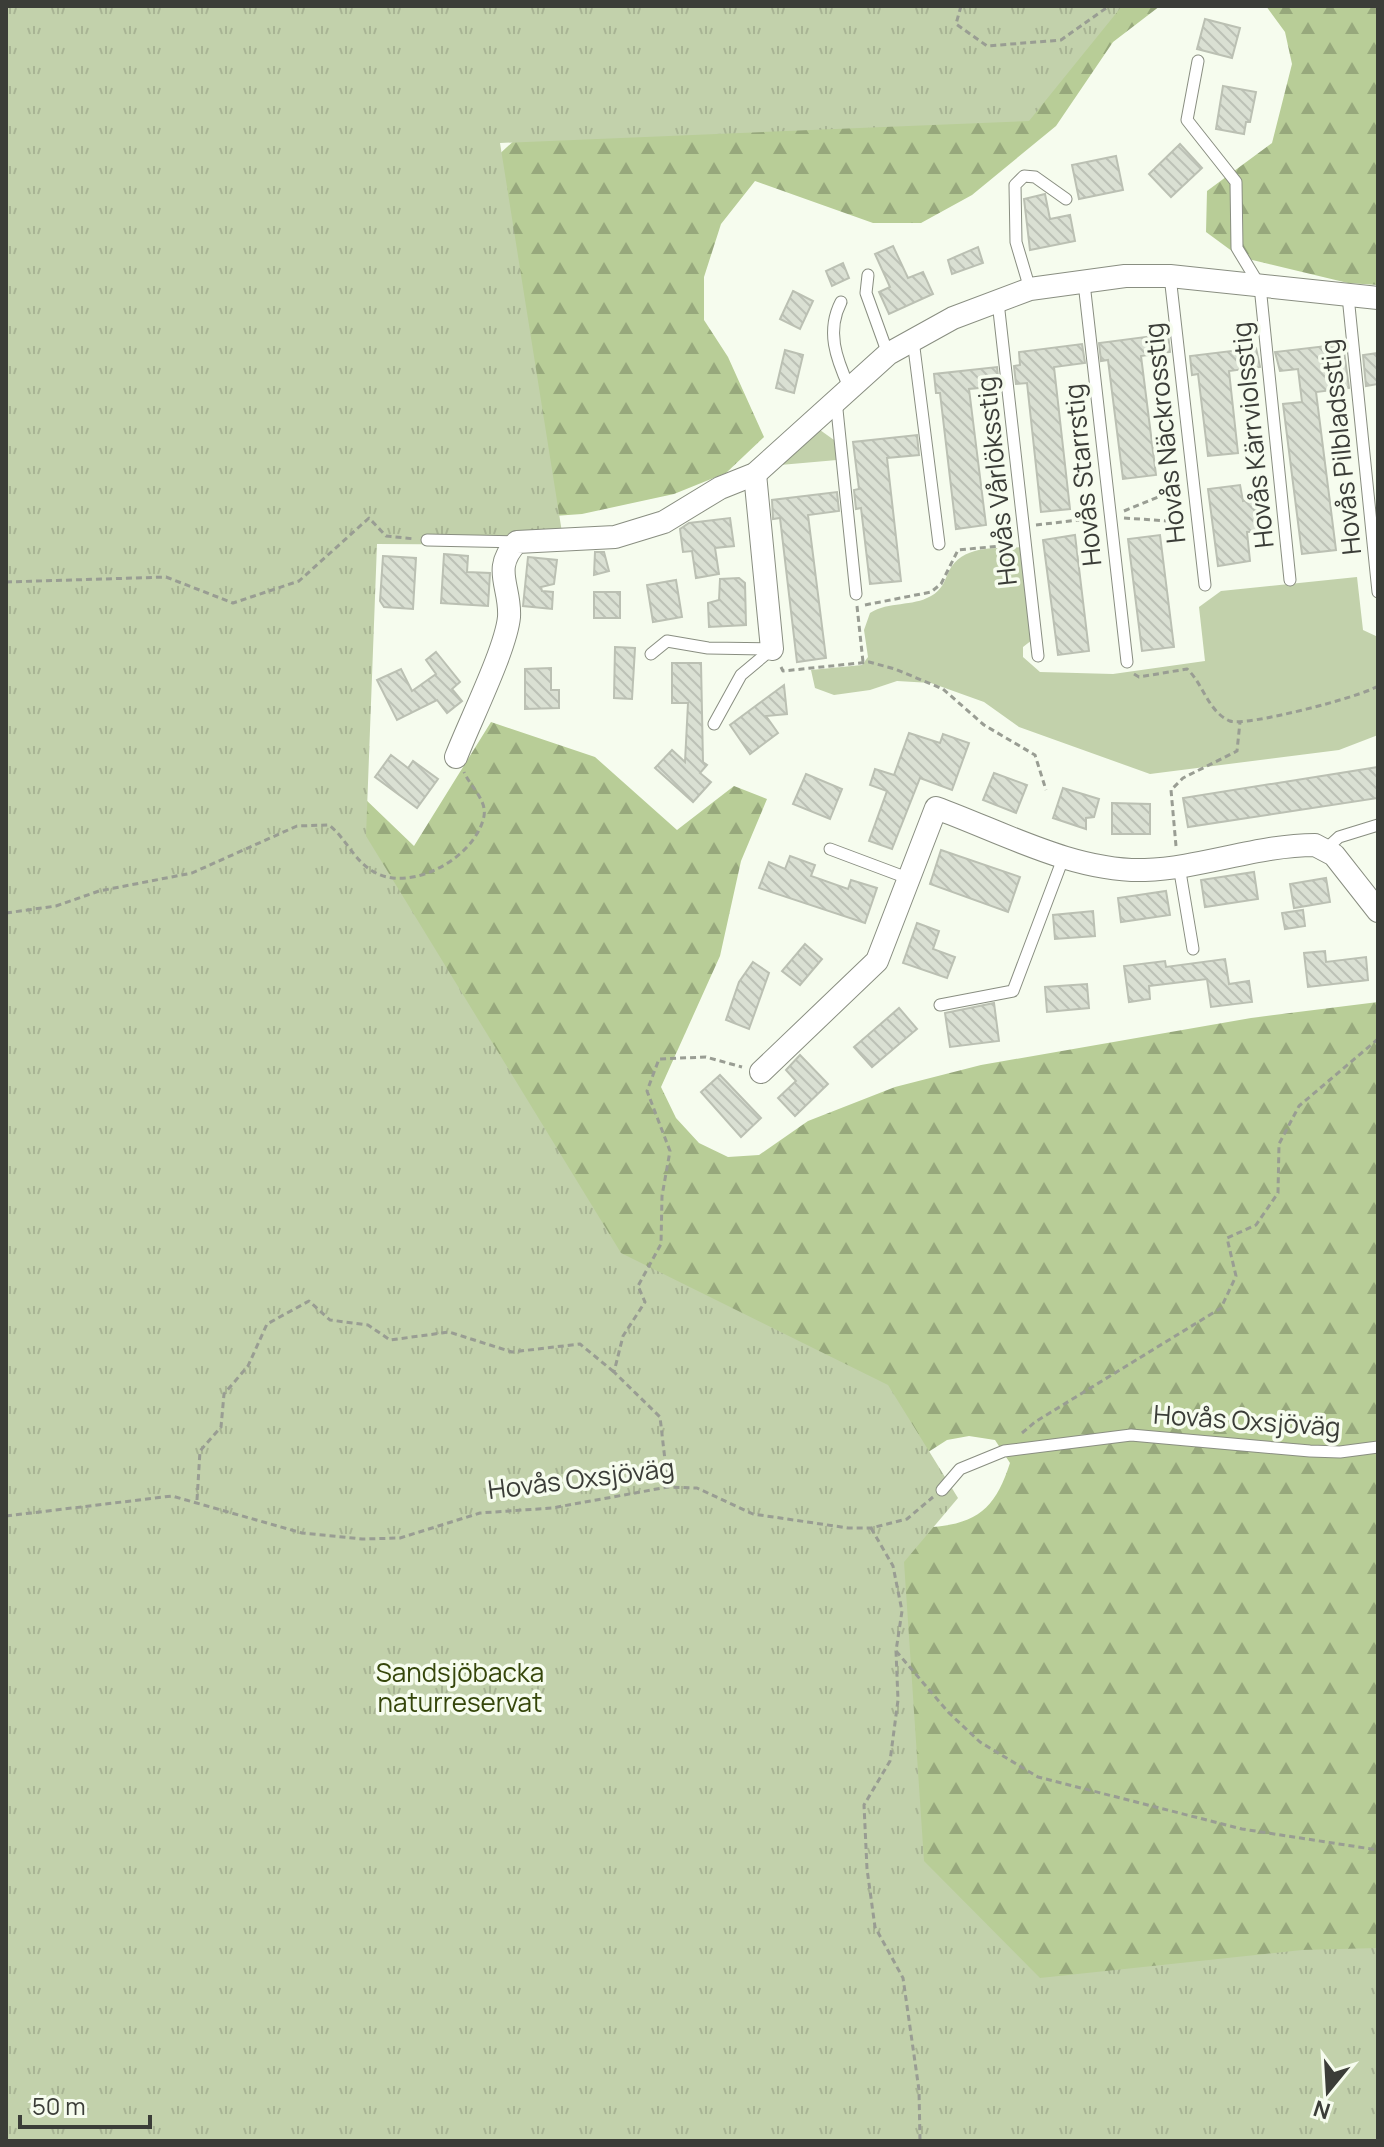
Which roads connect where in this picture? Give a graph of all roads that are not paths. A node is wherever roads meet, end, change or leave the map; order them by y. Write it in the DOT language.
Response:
graph roads {
  1 [pos="1198,61"];
  2 [pos="1066,199"];
  3 [pos="868,275"];
  4 [pos="1170,276"];
  5 [pos="1084,283"];
  6 [pos="1260,286"];
  7 [pos="1030,289"];
  8 [pos="1348,296"];
  9 [pos="1378,298"];
  10 [pos="841,302"];
  11 [pos="998,302"];
  12 [pos="913,340"];
  13 [pos="888,354"];
  14 [pos="843,393"];
  15 [pos="755,474"];
  16 [pos="427,540"];
  17 [pos="517,542"];
  18 [pos="939,544"];
  19 [pos="1290,580"];
  20 [pos="1205,585"];
  21 [pos="1378,592"];
  22 [pos="856,600"];
  23 [pos="772,649"];
  24 [pos="651,654"];
  25 [pos="1038,656"];
  26 [pos="1127,662"];
  27 [pos="714,724"];
  28 [pos="456,757"];
  29 [pos="1378,825"];
  30 [pos="830,849"];
  31 [pos="1326,849"];
  32 [pos="1064,856"];
  33 [pos="1179,866"];
  34 [pos="910,879"];
  35 [pos="1378,911"];
  36 [pos="1193,949"];
  37 [pos="940,1005"];
  38 [pos="761,1072"];
  39 [pos="1378,1447"];
  40 [pos="942,1490"];
  1 -- 6 [label="lane"];
  2 -- 7 [label="lane"];
  3 -- 13 [label="lane"];
  4 -- 5 [label="street"];
  4 -- 6 [label="street"];
  4 -- 20 [label="lane, Hovås Näckrosstig"];
  5 -- 7 [label="street"];
  5 -- 26 [label="lane, Hovås Starrstig"];
  6 -- 8 [label="street"];
  6 -- 19 [label="lane, Hovås Kärrviolsstig"];
  7 -- 11 [label="street"];
  8 -- 9 [label="street"];
  8 -- 21 [label="lane, Hovås Pilbladsstig"];
  10 -- 14 [label="lane"];
  11 -- 12 [label="street"];
  11 -- 25 [label="lane, Hovås Vårlöksstig"];
  12 -- 13 [label="street"];
  12 -- 18 [label="lane"];
  13 -- 14 [label="street"];
  14 -- 15 [label="street"];
  14 -- 22 [label="lane"];
  15 -- 17 [label="street"];
  15 -- 23 [label="street"];
  16 -- 17 [label="lane"];
  17 -- 28 [label="street"];
  23 -- 24 [label="lane"];
  23 -- 27 [label="lane"];
  29 -- 31 [label="lane"];
  30 -- 34 [label="lane"];
  31 -- 33 [label="street"];
  31 -- 35 [label="street"];
  32 -- 33 [label="street"];
  32 -- 34 [label="street"];
  32 -- 37 [label="lane"];
  33 -- 36 [label="lane"];
  34 -- 38 [label="street"];
  39 -- 40 [label="lane, Hovås Oxsjöväg"];
}
